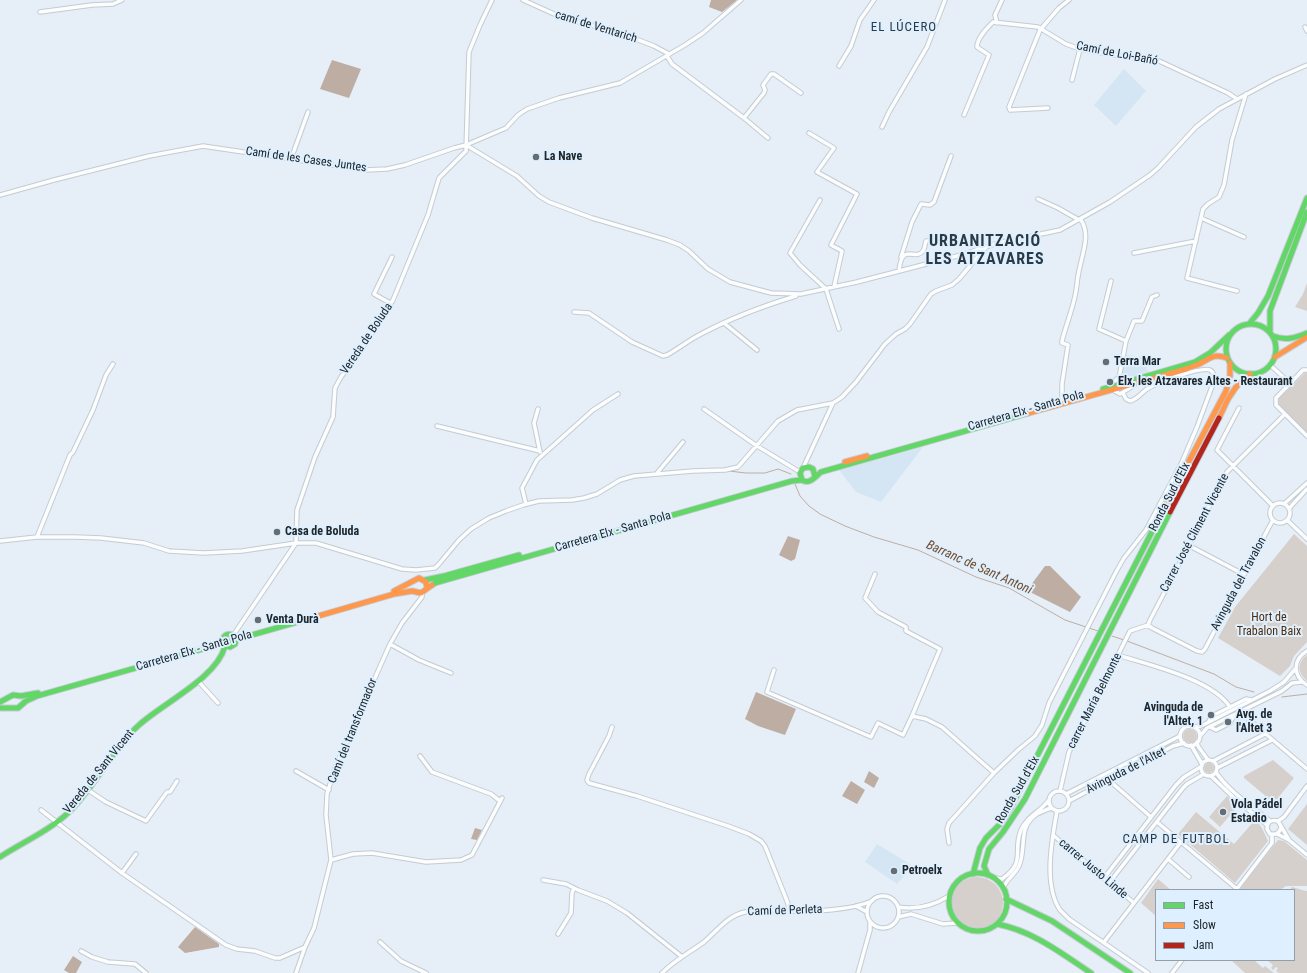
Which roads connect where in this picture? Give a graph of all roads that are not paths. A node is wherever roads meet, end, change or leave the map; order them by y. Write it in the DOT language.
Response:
graph roads {
  1 [pos="122,0"];
  2 [pos="492,0"];
  3 [pos="523,0"];
  4 [pos="741,0"];
  5 [pos="874,0"];
  6 [pos="945,0"];
  7 [pos="1002,0"];
  8 [pos="1069,0"];
  9 [pos="40,12"];
  10 [pos="997,23"];
  11 [pos="1040,30"];
  12 [pos="1080,48"];
  13 [pos="668,55"];
  14 [pos="1307,65"];
  15 [pos="839,66"];
  16 [pos="1072,80"];
  17 [pos="800,93"];
  18 [pos="1246,94"];
  19 [pos="1237,99"];
  20 [pos="1048,108"];
  21 [pos="308,112"];
  22 [pos="964,115"];
  23 [pos="744,118"];
  24 [pos="882,127"];
  25 [pos="809,133"];
  26 [pos="768,138"];
  27 [pos="466,145"];
  28 [pos="951,156"];
  29 [pos="291,159"];
  30 [pos="0,195"];
  31 [pos="1307,198"];
  32 [pos="1038,199"];
  33 [pos="820,200"];
  34 [pos="1307,212"];
  35 [pos="1201,218"];
  36 [pos="1080,220"];
  37 [pos="1244,237"];
  38 [pos="947,239"];
  39 [pos="1196,241"];
  40 [pos="986,247"];
  41 [pos="1134,253"];
  42 [pos="392,257"];
  43 [pos="902,257"];
  44 [pos="898,271"];
  45 [pos="1111,281"];
  46 [pos="834,287"];
  47 [pos="826,289"];
  48 [pos="1237,291"];
  49 [pos="800,294"];
  50 [pos="1156,295"];
  51 [pos="390,304"];
  52 [pos="574,312"];
  53 [pos="724,323"];
  54 [pos="1249,324"];
  55 [pos="839,329"];
  56 [pos="1307,333"];
  57 [pos="1272,334"];
  58 [pos="1229,335"];
  59 [pos="1307,337"];
  60 [pos="1126,341"];
  61 [pos="757,350"];
  62 [pos="1275,357"];
  63 [pos="1227,358"];
  64 [pos="1230,363"];
  65 [pos="113,364"];
  66 [pos="1270,365"];
  67 [pos="1307,370"];
  68 [pos="1250,374"];
  69 [pos="1119,378"];
  70 [pos="1142,382"];
  71 [pos="1127,383"];
  72 [pos="1290,383"];
  73 [pos="1113,389"];
  74 [pos="1122,393"];
  75 [pos="618,394"];
  76 [pos="1062,401"];
  77 [pos="833,404"];
  78 [pos="1239,408"];
  79 [pos="538,409"];
  80 [pos="704,409"];
  81 [pos="1284,414"];
  82 [pos="437,426"];
  83 [pos="1307,436"];
  84 [pos="683,442"];
  85 [pos="757,446"];
  86 [pos="540,451"];
  87 [pos="541,457"];
  88 [pos="1233,466"];
  89 [pos="813,469"];
  90 [pos="801,471"];
  91 [pos="657,473"];
  92 [pos="815,477"];
  93 [pos="802,480"];
  94 [pos="1307,482"];
  95 [pos="1307,489"];
  96 [pos="526,504"];
  97 [pos="1284,504"];
  98 [pos="1273,506"];
  99 [pos="1289,509"];
  100 [pos="1273,520"];
  101 [pos="1287,520"];
  102 [pos="37,537"];
  103 [pos="1307,539"];
  104 [pos="0,541"];
  105 [pos="296,543"];
  106 [pos="1188,546"];
  107 [pos="423,569"];
  108 [pos="418,570"];
  109 [pos="875,574"];
  110 [pos="1243,574"];
  111 [pos="424,579"];
  112 [pos="414,581"];
  113 [pos="427,588"];
  114 [pos="415,591"];
  115 [pos="422,592"];
  116 [pos="1148,625"];
  117 [pos="235,637"];
  118 [pos="223,643"];
  119 [pos="390,644"];
  120 [pos="1307,651"];
  121 [pos="1118,655"];
  122 [pos="1296,668"];
  123 [pos="774,670"];
  124 [pos="451,673"];
  125 [pos="198,681"];
  126 [pos="1302,682"];
  127 [pos="1307,685"];
  128 [pos="21,696"];
  129 [pos="9,698"];
  130 [pos="0,702"];
  131 [pos="218,703"];
  132 [pos="22,704"];
  133 [pos="10,707"];
  134 [pos="0,708"];
  135 [pos="1232,708"];
  136 [pos="1240,712"];
  137 [pos="912,716"];
  138 [pos="612,727"];
  139 [pos="1194,727"];
  140 [pos="1265,734"];
  141 [pos="1180,736"];
  142 [pos="1200,736"];
  143 [pos="1256,739"];
  144 [pos="1272,740"];
  145 [pos="1197,742"];
  146 [pos="1184,743"];
  147 [pos="1191,746"];
  148 [pos="1259,746"];
  149 [pos="420,756"];
  150 [pos="1208,760"];
  151 [pos="1213,761"];
  152 [pos="1202,765"];
  153 [pos="1307,769"];
  154 [pos="1216,770"];
  155 [pos="296,771"];
  156 [pos="994,773"];
  157 [pos="1204,774"];
  158 [pos="1211,776"];
  159 [pos="177,781"];
  160 [pos="1111,782"];
  161 [pos="1307,786"];
  162 [pos="88,790"];
  163 [pos="329,790"];
  164 [pos="1060,791"];
  165 [pos="1066,794"];
  166 [pos="1048,801"];
  167 [pos="1069,801"];
  168 [pos="1052,808"];
  169 [pos="41,810"];
  170 [pos="1057,811"];
  171 [pos="1151,817"];
  172 [pos="1270,821"];
  173 [pos="1278,821"];
  174 [pos="57,822"];
  175 [pos="1157,822"];
  176 [pos="1267,825"];
  177 [pos="1281,828"];
  178 [pos="1272,834"];
  179 [pos="1277,834"];
  180 [pos="1053,835"];
  181 [pos="1289,840"];
  182 [pos="1181,842"];
  183 [pos="949,843"];
  184 [pos="136,854"];
  185 [pos="1307,855"];
  186 [pos="0,857"];
  187 [pos="1168,859"];
  188 [pos="331,860"];
  189 [pos="1109,871"];
  190 [pos="122,873"];
  191 [pos="973,874"];
  192 [pos="988,875"];
  193 [pos="1114,876"];
  194 [pos="1189,877"];
  195 [pos="994,878"];
  196 [pos="1104,878"];
  197 [pos="543,880"];
  198 [pos="1109,883"];
  199 [pos="574,888"];
  200 [pos="1003,889"];
  201 [pos="1236,889"];
  202 [pos="949,896"];
  203 [pos="1006,899"];
  204 [pos="872,901"];
  205 [pos="1134,903"];
  206 [pos="855,906"];
  207 [pos="898,907"];
  208 [pos="790,911"];
  209 [pos="867,912"];
  210 [pos="898,917"];
  211 [pos="870,922"];
  212 [pos="957,923"];
  213 [pos="997,924"];
  214 [pos="878,928"];
  215 [pos="558,934"];
  216 [pos="867,940"];
  217 [pos="380,942"];
  218 [pos="1104,942"];
  219 [pos="305,947"];
  220 [pos="81,951"];
  221 [pos="681,956"];
  222 [pos="1181,961"];
  223 [pos="146,973"];
  224 [pos="296,973"];
  225 [pos="426,973"];
  226 [pos="662,973"];
  227 [pos="858,973"];
  228 [pos="1091,973"];
  229 [pos="1130,973"];
  230 [pos="1148,973"];
  231 [pos="1172,973"];
  1 -- 9 [label="street"];
  2 -- 27 [label="street"];
  3 -- 13 [label="street, camí de Ventarich"];
  4 -- 13 [label="street, Camí de les Cases Juntes"];
  5 -- 15 [label="street"];
  6 -- 24 [label="street"];
  7 -- 10 [label="street"];
  8 -- 11 [label="street"];
  10 -- 11 [label="street, Camí de Loi-Bañó"];
  10 -- 22 [label="street"];
  11 -- 12 [label="street, Camí de Loi-Bañó"];
  11 -- 20 [label="street"];
  12 -- 16 [label="street"];
  12 -- 19 [label="street, Camí de Loi-Bañó"];
  13 -- 23 [label="street, camí de Ventarich"];
  13 -- 27 [label="street, Camí de les Cases Juntes"];
  14 -- 18 [label="street"];
  17 -- 23 [label="street"];
  18 -- 19 [label="street"];
  18 -- 35 [label="street"];
  19 -- 36 [label="street"];
  21 -- 29 [label="street"];
  23 -- 26 [label="street, camí de Ventarich"];
  25 -- 46 [label="street"];
  27 -- 29 [label="street, Camí de les Cases Juntes"];
  27 -- 49 [label="street"];
  27 -- 51 [label="street, Vereda de Boluda"];
  28 -- 43 [label="street"];
  29 -- 30 [label="street, Camí de les Cases Juntes"];
  31 -- 54 [label="main road"];
  32 -- 36 [label="street"];
  33 -- 47 [label="street"];
  34 -- 57 [label="main road"];
  35 -- 37 [label="street"];
  35 -- 39 [label="street"];
  36 -- 40 [label="street"];
  36 -- 76 [label="street"];
  38 -- 43 [label="street"];
  39 -- 41 [label="street"];
  39 -- 48 [label="street"];
  40 -- 44 [label="street"];
  40 -- 77 [label="street"];
  42 -- 51 [label="street"];
  43 -- 44 [label="street"];
  44 -- 46 [label="street"];
  45 -- 60 [label="street"];
  46 -- 47 [label="street"];
  47 -- 49 [label="street"];
  47 -- 55 [label="street"];
  49 -- 53 [label="street"];
  50 -- 60 [label="street"];
  51 -- 105 [label="street, Vereda de Boluda"];
  52 -- 53 [label="street"];
  53 -- 61 [label="street"];
  54 -- 57 [label="main road"];
  54 -- 58 [label="main road"];
  56 -- 57 [label="main road"];
  57 -- 62 [label="main road"];
  58 -- 63 [label="main road"];
  58 -- 71 [label="main road, Carretera Elx - Santa Pola"];
  59 -- 62 [label="main road"];
  60 -- 69 [label="street"];
  62 -- 66 [label="main road"];
  63 -- 64 [label="main road"];
  63 -- 70 [label="main road, Carretera Elx - Santa Pola"];
  64 -- 68 [label="main road"];
  64 -- 191 [label="main road, Ronda Sud d'Elx"];
  65 -- 102 [label="street"];
  66 -- 68 [label="main road"];
  66 -- 72 [label="street"];
  67 -- 72 [label="street"];
  68 -- 192 [label="main road, Ronda Sud d'Elx"];
  69 -- 71 [label="street"];
  69 -- 73 [label="street"];
  70 -- 73 [label="main road, Carretera Elx - Santa Pola"];
  70 -- 74 [label="street"];
  71 -- 73 [label="main road, Carretera Elx - Santa Pola"];
  72 -- 81 [label="street"];
  73 -- 74 [label="street"];
  73 -- 76 [label="main road, Carretera Elx - Santa Pola"];
  73 -- 92 [label="main road, Carretera Elx - Santa Pola"];
  74 -- 156 [label="street"];
  75 -- 87 [label="street"];
  76 -- 89 [label="main road, Carretera Elx - Santa Pola"];
  77 -- 85 [label="street"];
  77 -- 90 [label="street"];
  78 -- 88 [label="street"];
  79 -- 86 [label="street"];
  80 -- 85 [label="street"];
  81 -- 83 [label="street"];
  81 -- 88 [label="street, Carrer José Climent Vicente"];
  82 -- 86 [label="street"];
  84 -- 91 [label="street"];
  85 -- 90 [label="street"];
  85 -- 91 [label="street"];
  86 -- 87 [label="street"];
  87 -- 96 [label="street"];
  88 -- 98 [label="street"];
  88 -- 106 [label="street, Carrer José Climent Vicente"];
  89 -- 90 [label="main road"];
  89 -- 92 [label="main road"];
  90 -- 93 [label="main road"];
  90 -- 111 [label="main road, Carretera Elx - Santa Pola"];
  91 -- 96 [label="street"];
  92 -- 93 [label="main road"];
  93 -- 113 [label="main road, Carretera Elx - Santa Pola"];
  94 -- 97 [label="street"];
  95 -- 99 [label="street"];
  96 -- 107 [label="street"];
  97 -- 98 [label="street"];
  97 -- 99 [label="street"];
  98 -- 100 [label="street"];
  99 -- 101 [label="street"];
  100 -- 101 [label="street"];
  100 -- 110 [label="street, Avinguda del Travalon"];
  101 -- 103 [label="street"];
  102 -- 104 [label="street"];
  102 -- 105 [label="street"];
  105 -- 108 [label="street"];
  105 -- 117 [label="street"];
  106 -- 110 [label="street"];
  106 -- 116 [label="street, Carrer José Climent Vicente"];
  107 -- 108 [label="street"];
  107 -- 111 [label="street"];
  108 -- 112 [label="street"];
  109 -- 137 [label="street"];
  110 -- 116 [label="street, Avinguda del Travalon"];
  111 -- 112 [label="main road"];
  111 -- 113 [label="main road"];
  112 -- 114 [label="main road"];
  112 -- 117 [label="main road, Carretera Elx - Santa Pola"];
  113 -- 115 [label="main road"];
  114 -- 115 [label="main road"];
  114 -- 117 [label="main road, Carretera Elx - Santa Pola"];
  115 -- 119 [label="street, Camí del transformador"];
  116 -- 121 [label="street, carrer María Belmonte"];
  117 -- 118 [label="main road, Carretera Elx - Santa Pola"];
  117 -- 118 [label="main road"];
  118 -- 125 [label="main road, Vereda de Sant Vicent"];
  118 -- 128 [label="main road, Carretera Elx - Santa Pola"];
  118 -- 132 [label="main road, Carretera Elx - Santa Pola"];
  119 -- 124 [label="street"];
  119 -- 163 [label="street, Camí del transformador"];
  120 -- 122 [label="street"];
  121 -- 135 [label="street"];
  121 -- 164 [label="street, carrer María Belmonte"];
  122 -- 126 [label="street"];
  122 -- 135 [label="street"];
  123 -- 137 [label="street"];
  125 -- 131 [label="street"];
  125 -- 162 [label="main road, Vereda de Sant Vicent"];
  126 -- 127 [label="street"];
  126 -- 136 [label="street"];
  128 -- 129 [label="main road"];
  128 -- 132 [label="main road"];
  129 -- 130 [label="main road"];
  129 -- 133 [label="main road"];
  132 -- 133 [label="main road"];
  133 -- 134 [label="main road"];
  135 -- 139 [label="street"];
  136 -- 140 [label="street"];
  136 -- 142 [label="street"];
  137 -- 156 [label="street"];
  138 -- 208 [label="street"];
  139 -- 141 [label="street"];
  139 -- 142 [label="street"];
  140 -- 143 [label="street"];
  140 -- 144 [label="street"];
  141 -- 146 [label="street"];
  141 -- 165 [label="street, Avinguda de l'Altet"];
  142 -- 145 [label="street"];
  143 -- 148 [label="street"];
  143 -- 151 [label="street"];
  144 -- 148 [label="street"];
  144 -- 153 [label="street"];
  145 -- 147 [label="street"];
  145 -- 150 [label="street"];
  146 -- 147 [label="street"];
  146 -- 167 [label="street, Avinguda de l'Altet"];
  147 -- 152 [label="street"];
  148 -- 154 [label="street"];
  149 -- 188 [label="street"];
  150 -- 151 [label="street"];
  150 -- 152 [label="street"];
  151 -- 154 [label="street"];
  152 -- 157 [label="street"];
  152 -- 171 [label="street"];
  154 -- 158 [label="street"];
  154 -- 172 [label="street"];
  155 -- 163 [label="street"];
  156 -- 183 [label="street"];
  157 -- 158 [label="street"];
  157 -- 175 [label="street"];
  158 -- 176 [label="street"];
  159 -- 162 [label="street"];
  160 -- 171 [label="street"];
  161 -- 173 [label="street"];
  162 -- 174 [label="main road, Vereda de Sant Vicent"];
  163 -- 188 [label="street, Camí del transformador"];
  164 -- 165 [label="street"];
  164 -- 166 [label="street"];
  165 -- 167 [label="street"];
  166 -- 168 [label="street"];
  166 -- 195 [label="street"];
  167 -- 170 [label="street"];
  168 -- 170 [label="street"];
  168 -- 200 [label="street"];
  169 -- 174 [label="street"];
  170 -- 180 [label="street"];
  171 -- 189 [label="street"];
  172 -- 173 [label="street"];
  172 -- 176 [label="street"];
  173 -- 177 [label="street"];
  174 -- 186 [label="main road, Vereda de Sant Vicent"];
  174 -- 190 [label="street"];
  175 -- 182 [label="street"];
  175 -- 193 [label="street"];
  176 -- 178 [label="street"];
  177 -- 179 [label="street"];
  177 -- 181 [label="street"];
  178 -- 179 [label="street"];
  178 -- 201 [label="street"];
  179 -- 181 [label="street"];
  180 -- 196 [label="street, carrer Justo Linde"];
  180 -- 218 [label="street"];
  181 -- 185 [label="street"];
  182 -- 187 [label="street"];
  182 -- 201 [label="street"];
  184 -- 190 [label="street"];
  187 -- 194 [label="street"];
  187 -- 205 [label="street"];
  188 -- 219 [label="street, Camí del transformador"];
  189 -- 193 [label="street"];
  189 -- 196 [label="street"];
  190 -- 219 [label="street"];
  191 -- 192 [label="main road"];
  191 -- 202 [label="main road"];
  192 -- 195 [label="main road"];
  193 -- 198 [label="street"];
  195 -- 200 [label="main road"];
  196 -- 198 [label="street, carrer Justo Linde"];
  197 -- 199 [label="street"];
  198 -- 205 [label="street, carrer Justo Linde"];
  199 -- 215 [label="street"];
  199 -- 221 [label="street"];
  200 -- 203 [label="main road"];
  202 -- 207 [label="street"];
  202 -- 212 [label="main road"];
  203 -- 213 [label="main road"];
  203 -- 229 [label="main road"];
  204 -- 206 [label="street, Camí de Perleta"];
  204 -- 207 [label="street"];
  204 -- 209 [label="street"];
  205 -- 218 [label="street"];
  206 -- 208 [label="street, Camí de Perleta"];
  206 -- 209 [label="street"];
  207 -- 210 [label="street"];
  208 -- 221 [label="street, Camí de Perleta"];
  209 -- 211 [label="street"];
  210 -- 212 [label="street"];
  210 -- 214 [label="street"];
  211 -- 214 [label="street"];
  211 -- 216 [label="street"];
  212 -- 213 [label="main road"];
  213 -- 228 [label="main road"];
  214 -- 216 [label="street"];
  216 -- 227 [label="street"];
  217 -- 225 [label="street"];
  218 -- 230 [label="street"];
  219 -- 224 [label="street, Camí del transformador"];
  220 -- 223 [label="street"];
  221 -- 226 [label="street, Camí de Perleta"];
  222 -- 231 [label="street"];
}
